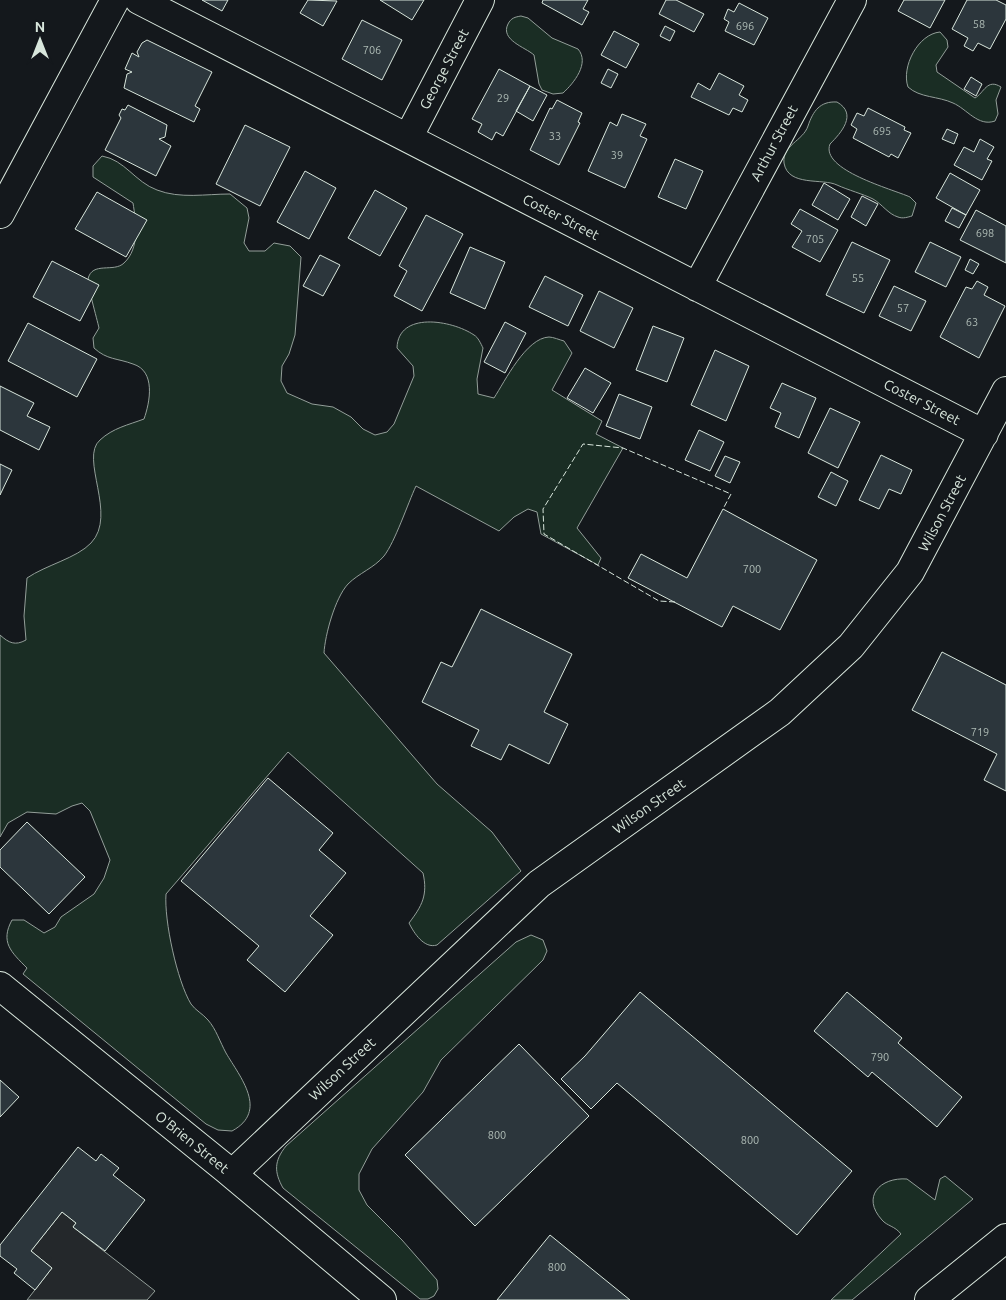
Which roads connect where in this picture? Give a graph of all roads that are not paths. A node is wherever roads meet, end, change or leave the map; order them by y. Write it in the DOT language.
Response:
graph roads {
  1 [pos="115,0"];
  2 [pos="139,0"];
  3 [pos="480,0"];
  4 [pos="852,0"];
  5 [pos="408,138"];
  6 [pos="0,214"];
  7 [pos="697,286"];
  8 [pos="1006,391"];
  9 [pos="984,434"];
  10 [pos="0,986"];
  11 [pos="232,1174"];
  12 [pos="1002,1247"];
  13 [pos="382,1300"];
  14 [pos="928,1300"];
  1 -- 6 [label="street"];
  2 -- 5 [label="street, Coster Street"];
  3 -- 5 [label="street, George Street"];
  4 -- 7 [label="street, Arthur Street"];
  5 -- 7 [label="street, Coster Street"];
  7 -- 9 [label="street, Coster Street"];
  8 -- 9 [label="street, Wilson Street"];
  9 -- 11 [label="street, Wilson Street"];
  10 -- 11 [label="street, O'Brien Street"];
  11 -- 13 [label="street, O'Brien Street"];
  12 -- 14 [label="street"];
}
